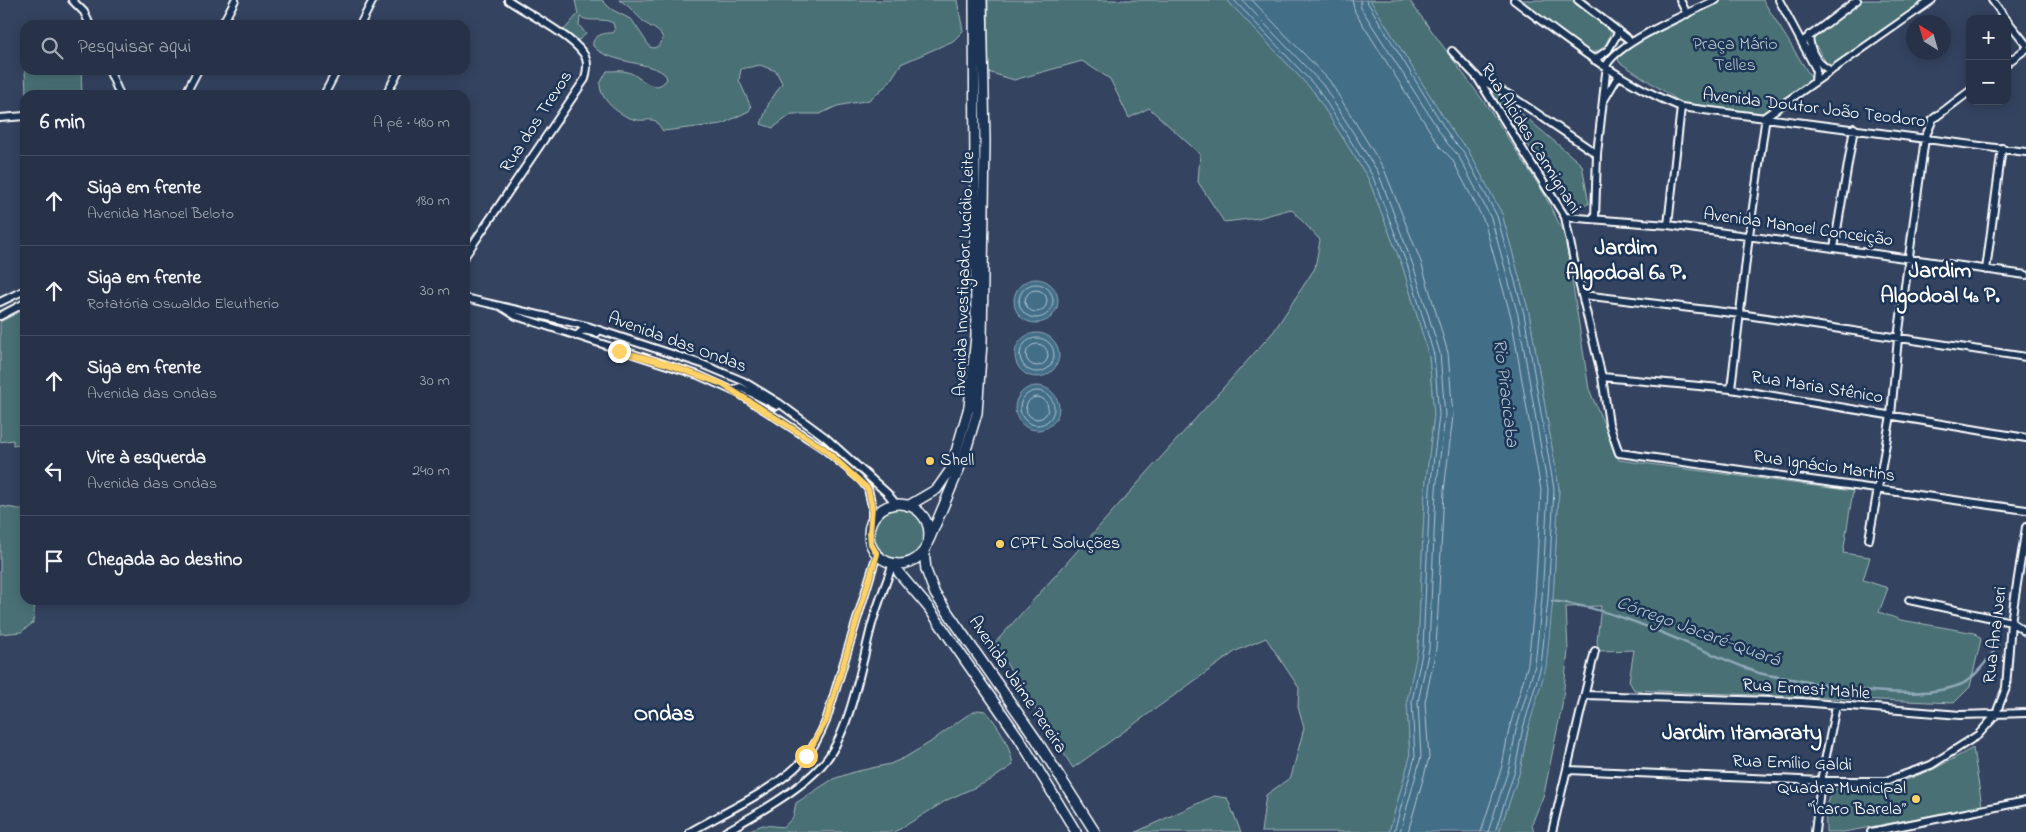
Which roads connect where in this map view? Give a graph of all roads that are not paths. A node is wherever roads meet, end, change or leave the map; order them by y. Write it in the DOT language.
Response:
graph roads {
  1 [pos="72,0"];
  2 [pos="235,0"];
  3 [pos="373,0"];
  4 [pos="508,0"];
  5 [pos="974,0"];
  6 [pos="982,0"];
  7 [pos="1514,0"];
  8 [pos="1578,0"];
  9 [pos="1680,0"];
  10 [pos="1716,0"];
  11 [pos="1779,0"];
  12 [pos="1857,0"];
  13 [pos="1932,0"];
  14 [pos="1992,0"];
  15 [pos="1687,14"];
  16 [pos="2004,15"];
  17 [pos="88,20"];
  18 [pos="225,20"];
  19 [pos="363,20"];
  20 [pos="2011,24"];
  21 [pos="1619,31"];
  22 [pos="1809,35"];
  23 [pos="1632,42"];
  24 [pos="1802,42"];
  25 [pos="2026,44"];
  26 [pos="2026,49"];
  27 [pos="1452,51"];
  28 [pos="1594,60"];
  29 [pos="2011,60"];
  30 [pos="1607,69"];
  31 [pos="1831,71"];
  32 [pos="111,75"];
  33 [pos="195,75"];
  34 [pos="334,75"];
  35 [pos="396,75"];
  36 [pos="1618,76"];
  37 [pos="1477,77"];
  38 [pos="1816,82"];
  39 [pos="118,90"];
  40 [pos="188,90"];
  41 [pos="327,90"];
  42 [pos="389,90"];
  43 [pos="1966,94"];
  44 [pos="1602,106"];
  45 [pos="1682,107"];
  46 [pos="20,116"];
  47 [pos="1766,116"];
  48 [pos="0,118"];
  49 [pos="1854,128"];
  50 [pos="1925,138"];
  51 [pos="2002,148"];
  52 [pos="2026,152"];
  53 [pos="1597,154"];
  54 [pos="1565,217"];
  55 [pos="1595,219"];
  56 [pos="1668,225"];
  57 [pos="1749,235"];
  58 [pos="1834,248"];
  59 [pos="470,249"];
  60 [pos="1910,260"];
  61 [pos="1986,270"];
  62 [pos="2026,275"];
  63 [pos="20,292"];
  64 [pos="1583,295"];
  65 [pos="470,299"];
  66 [pos="0,302"];
  67 [pos="497,304"];
  68 [pos="20,306"];
  69 [pos="1740,314"];
  70 [pos="0,316"];
  71 [pos="516,316"];
  72 [pos="567,319"];
  73 [pos="576,336"];
  74 [pos="621,338"];
  75 [pos="1898,338"];
  76 [pos="2026,357"];
  77 [pos="1602,377"];
  78 [pos="732,390"];
  79 [pos="1731,390"];
  80 [pos="787,409"];
  81 [pos="1891,415"];
  82 [pos="2026,438"];
  83 [pos="1619,453"];
  84 [pos="1879,489"];
  85 [pos="896,504"];
  86 [pos="908,506"];
  87 [pos="2026,510"];
  88 [pos="872,522"];
  89 [pos="2026,527"];
  90 [pos="1869,539"];
  91 [pos="929,540"];
  92 [pos="924,551"];
  93 [pos="877,554"];
  94 [pos="894,564"];
  95 [pos="1909,600"];
  96 [pos="2011,622"];
  97 [pos="2026,632"];
  98 [pos="1594,651"];
  99 [pos="1584,695"];
  100 [pos="1836,706"];
  101 [pos="2026,713"];
  102 [pos="1995,716"];
  103 [pos="1568,770"];
  104 [pos="1821,781"];
  105 [pos="2026,801"];
  106 [pos="690,832"];
  107 [pos="725,832"];
  108 [pos="1076,832"];
  109 [pos="1095,832"];
  110 [pos="1552,832"];
  111 [pos="1815,832"];
  112 [pos="1871,832"];
  1 -- 17 [label="street"];
  2 -- 18 [label="street"];
  3 -- 19 [label="street"];
  4 -- 59 [label="street, Rua dos Trevos"];
  5 -- 86 [label="main road, Avenida Investigador Lucídio Leite"];
  6 -- 91 [label="main road, Avenida Investigador Lucídio Leite"];
  7 -- 28 [label="street, Avenida Doutor João Teodoro"];
  8 -- 21 [label="street"];
  9 -- 15 [label="street"];
  10 -- 15 [label="street"];
  11 -- 24 [label="street"];
  12 -- 22 [label="street"];
  13 -- 31 [label="street"];
  14 -- 16 [label="street"];
  15 -- 23 [label="street"];
  20 -- 25 [label="street"];
  21 -- 23 [label="street"];
  21 -- 28 [label="street"];
  22 -- 24 [label="street"];
  22 -- 31 [label="street"];
  23 -- 30 [label="street"];
  24 -- 38 [label="street"];
  26 -- 29 [label="street"];
  27 -- 37 [label="street, Rua Alcides Carmignani"];
  28 -- 30 [label="street, Avenida Doutor João Teodoro"];
  30 -- 36 [label="street, Avenida Doutor João Teodoro"];
  30 -- 44 [label="street"];
  31 -- 38 [label="street"];
  32 -- 39 [label="street"];
  33 -- 40 [label="street"];
  34 -- 41 [label="street"];
  35 -- 42 [label="street"];
  36 -- 44 [label="street"];
  36 -- 45 [label="street, Avenida Doutor João Teodoro"];
  37 -- 53 [label="street"];
  37 -- 54 [label="street, Rua Alcides Carmignani"];
  38 -- 47 [label="street"];
  43 -- 50 [label="street"];
  44 -- 53 [label="street"];
  45 -- 47 [label="street, Avenida Doutor João Teodoro"];
  45 -- 56 [label="street"];
  46 -- 48 [label="street"];
  47 -- 49 [label="street, Avenida Doutor João Teodoro"];
  47 -- 57 [label="street"];
  49 -- 50 [label="street, Avenida Doutor João Teodoro"];
  49 -- 58 [label="street"];
  50 -- 51 [label="street, Avenida Doutor João Teodoro"];
  50 -- 60 [label="street"];
  51 -- 52 [label="street, Avenida Doutor João Teodoro"];
  51 -- 61 [label="street"];
  53 -- 55 [label="street"];
  54 -- 55 [label="street, Avenida Manoel Conceição"];
  54 -- 64 [label="street, Rua Alcides Carmignani"];
  55 -- 56 [label="street, Avenida Manoel Conceição"];
  56 -- 57 [label="street, Avenida Manoel Conceição"];
  57 -- 58 [label="street, Avenida Manoel Conceição"];
  57 -- 69 [label="street"];
  58 -- 60 [label="street, Avenida Manoel Conceição"];
  60 -- 61 [label="street, Avenida Manoel Conceição"];
  60 -- 75 [label="street"];
  61 -- 62 [label="street, Avenida Manoel Conceição"];
  63 -- 66 [label="street"];
  64 -- 69 [label="street"];
  64 -- 77 [label="street, Rua Alcides Carmignani"];
  65 -- 67 [label="street, Avenida das Ondas"];
  67 -- 71 [label="street, Avenida das Ondas"];
  67 -- 72 [label="street, Avenida das Ondas"];
  68 -- 70 [label="street"];
  69 -- 75 [label="street"];
  69 -- 79 [label="street"];
  71 -- 72 [label="street"];
  71 -- 73 [label="street, Avenida das Ondas"];
  72 -- 74 [label="street, Avenida das Ondas"];
  73 -- 74 [label="street"];
  73 -- 78 [label="street, Avenida das Ondas"];
  74 -- 80 [label="street, Avenida das Ondas"];
  75 -- 76 [label="street"];
  75 -- 81 [label="street"];
  77 -- 79 [label="street, Rua Maria Stênico"];
  77 -- 83 [label="street, Rua Alcides Carmignani"];
  78 -- 80 [label="street"];
  78 -- 88 [label="street, Avenida das Ondas"];
  79 -- 81 [label="street, Rua Maria Stênico"];
  80 -- 85 [label="street, Avenida das Ondas"];
  81 -- 82 [label="street, Rua Maria Stênico"];
  81 -- 84 [label="street"];
  83 -- 84 [label="street, Rua Ignácio Martins"];
  84 -- 87 [label="street, Rua Ignácio Martins"];
  84 -- 90 [label="street"];
  85 -- 86 [label="main road"];
  85 -- 88 [label="main road"];
  86 -- 91 [label="main road"];
  88 -- 93 [label="main road"];
  89 -- 96 [label="street, Rua Ana Neri"];
  91 -- 92 [label="main road"];
  92 -- 94 [label="main road"];
  92 -- 109 [label="main road, Avenida Jaime Pereira"];
  93 -- 94 [label="main road"];
  93 -- 106 [label="street"];
  94 -- 107 [label="street"];
  94 -- 108 [label="main road, Avenida Jaime Pereira"];
  95 -- 96 [label="street"];
  96 -- 97 [label="street"];
  96 -- 102 [label="street, Rua Ana Neri"];
  98 -- 99 [label="street"];
  99 -- 100 [label="street, Rua Ernest Mahle"];
  99 -- 103 [label="street"];
  100 -- 102 [label="street, Rua Ernest Mahle"];
  100 -- 104 [label="street"];
  101 -- 102 [label="street, Rua Ernest Mahle"];
  102 -- 104 [label="street, Rua Emílio Galdi"];
  103 -- 104 [label="street, Rua Emílio Galdi"];
  103 -- 110 [label="street"];
  104 -- 111 [label="street"];
  105 -- 112 [label="street"];
}
